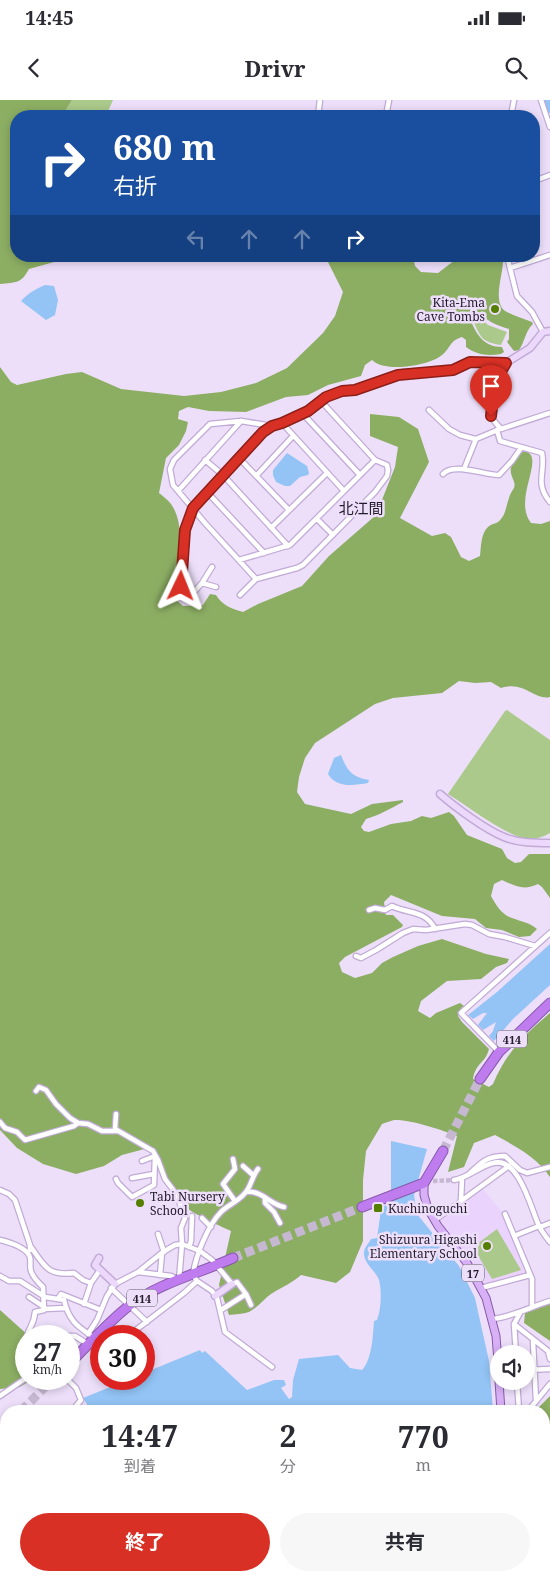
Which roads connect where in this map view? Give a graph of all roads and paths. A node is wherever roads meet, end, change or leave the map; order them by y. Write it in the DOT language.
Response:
graph roads {
  1 [pos="541,100"];
  2 [pos="550,127"];
  3 [pos="509,262"];
  4 [pos="528,262"];
  5 [pos="510,268"];
  6 [pos="548,332"];
  7 [pos="506,363"];
  8 [pos="321,401"];
  9 [pos="429,410"];
  10 [pos="550,413"];
  11 [pos="303,414"];
  12 [pos="241,421"];
  13 [pos="282,423"];
  14 [pos="272,426"];
  15 [pos="499,429"];
  16 [pos="293,436"];
  17 [pos="475,439"];
  18 [pos="521,448"];
  19 [pos="239,458"];
  20 [pos="206,460"];
  21 [pos="375,460"];
  22 [pos="464,469"];
  23 [pos="327,473"];
  24 [pos="443,474"];
  25 [pos="223,475"];
  26 [pos="360,475"];
  27 [pos="256,476"];
  28 [pos="178,491"];
  29 [pos="344,491"];
  30 [pos="207,492"];
  31 [pos="547,492"];
  32 [pos="550,502"];
  33 [pos="193,508"];
  34 [pos="289,510"];
  35 [pos="317,519"];
  36 [pos="272,528"];
  37 [pos="334,535"];
  38 [pos="288,546"];
  39 [pos="264,553"];
  40 [pos="239,560"];
  41 [pos="212,567"];
  42 [pos="256,580"];
  43 [pos="202,583"];
  44 [pos="216,587"];
  45 [pos="240,595"];
  46 [pos="440,794"];
  47 [pos="550,844"];
  48 [pos="369,910"];
  49 [pos="435,929"];
  50 [pos="550,933"];
  51 [pos="535,946"];
  52 [pos="356,956"];
  53 [pos="550,1002"];
  54 [pos="499,1052"];
  55 [pos="480,1079"];
  56 [pos="36,1091"];
  57 [pos="116,1114"];
  58 [pos="0,1122"];
  59 [pos="78,1123"];
  60 [pos="117,1131"];
  61 [pos="443,1151"];
  62 [pos="156,1156"];
  63 [pos="233,1159"];
  64 [pos="142,1161"];
  65 [pos="242,1166"];
  66 [pos="509,1166"];
  67 [pos="550,1167"];
  68 [pos="258,1169"];
  69 [pos="154,1174"];
  70 [pos="468,1174"];
  71 [pos="253,1176"];
  72 [pos="132,1178"];
  73 [pos="462,1178"];
  74 [pos="116,1179"];
  75 [pos="454,1180"];
  76 [pos="426,1183"];
  77 [pos="0,1190"];
  78 [pos="246,1192"];
  79 [pos="265,1198"];
  80 [pos="461,1200"];
  81 [pos="235,1201"];
  82 [pos="284,1207"];
  83 [pos="362,1207"];
  84 [pos="505,1214"];
  85 [pos="192,1216"];
  86 [pos="202,1218"];
  87 [pos="434,1220"];
  88 [pos="550,1222"];
  89 [pos="280,1223"];
  90 [pos="211,1226"];
  91 [pos="539,1226"];
  92 [pos="158,1234"];
  93 [pos="514,1236"];
  94 [pos="0,1240"];
  95 [pos="550,1242"];
  96 [pos="182,1244"];
  97 [pos="31,1247"];
  98 [pos="189,1247"];
  99 [pos="200,1251"];
  100 [pos="28,1253"];
  101 [pos="163,1253"];
  102 [pos="100,1258"];
  103 [pos="233,1258"];
  104 [pos="217,1266"];
  105 [pos="100,1270"];
  106 [pos="138,1272"];
  107 [pos="160,1275"];
  108 [pos="530,1275"];
  109 [pos="0,1276"];
  110 [pos="195,1278"];
  111 [pos="179,1280"];
  112 [pos="91,1283"];
  113 [pos="232,1284"];
  114 [pos="113,1286"];
  115 [pos="482,1288"];
  116 [pos="246,1294"];
  117 [pos="215,1296"];
  118 [pos="29,1297"];
  119 [pos="45,1297"];
  120 [pos="58,1299"];
  121 [pos="550,1302"];
  122 [pos="84,1304"];
  123 [pos="130,1305"];
  124 [pos="251,1305"];
  125 [pos="532,1307"];
  126 [pos="44,1308"];
  127 [pos="66,1308"];
  128 [pos="101,1310"];
  129 [pos="221,1310"];
  130 [pos="520,1313"];
  131 [pos="492,1319"];
  132 [pos="147,1322"];
  133 [pos="514,1324"];
  134 [pos="32,1325"];
  135 [pos="97,1325"];
  136 [pos="109,1325"];
  137 [pos="143,1325"];
  138 [pos="90,1337"];
  139 [pos="535,1341"];
  140 [pos="90,1342"];
  141 [pos="497,1345"];
  142 [pos="515,1345"];
  143 [pos="532,1345"];
  144 [pos="80,1350"];
  145 [pos="550,1359"];
  146 [pos="272,1367"];
  147 [pos="535,1369"];
  148 [pos="550,1369"];
  149 [pos="550,1384"];
  150 [pos="535,1385"];
  151 [pos="15,1386"];
  152 [pos="76,1390"];
  153 [pos="500,1390"];
  154 [pos="518,1390"];
  155 [pos="0,1396"];
  156 [pos="536,1401"];
  157 [pos="77,1405"];
  158 [pos="501,1405"];
  159 [pos="519,1405"];
  160 [pos="533,1405"];
  1 -- 2 [label="street"];
  3 -- 5 [label="street"];
  4 -- 5 [label="street"];
  5 -- 6 [label="street"];
  6 -- 7 [label="street"];
  7 -- 8 [label="street"];
  7 -- 15 [label="street"];
  8 -- 11 [label="street"];
  8 -- 21 [label="street"];
  9 -- 17 [label="street"];
  10 -- 15 [label="street"];
  11 -- 13 [label="street"];
  11 -- 26 [label="street"];
  12 -- 14 [label="street"];
  12 -- 20 [label="street"];
  12 -- 28 [label="street"];
  13 -- 14 [label="street"];
  13 -- 16 [label="street"];
  14 -- 19 [label="street"];
  15 -- 17 [label="street"];
  15 -- 18 [label="street"];
  16 -- 23 [label="street"];
  16 -- 27 [label="street"];
  17 -- 22 [label="street"];
  18 -- 22 [label="street"];
  18 -- 31 [label="street"];
  19 -- 25 [label="street"];
  19 -- 27 [label="street"];
  20 -- 25 [label="street"];
  20 -- 28 [label="street"];
  21 -- 26 [label="street"];
  21 -- 37 [label="street"];
  22 -- 24 [label="street"];
  23 -- 29 [label="street"];
  23 -- 34 [label="street"];
  25 -- 30 [label="street"];
  25 -- 36 [label="street"];
  26 -- 29 [label="street"];
  27 -- 34 [label="street"];
  28 -- 33 [label="street"];
  29 -- 35 [label="street"];
  30 -- 33 [label="street"];
  30 -- 39 [label="street"];
  31 -- 32 [label="street"];
  33 -- 40 [label="street"];
  33 -- 43 [label="street"];
  34 -- 36 [label="street"];
  35 -- 37 [label="street"];
  35 -- 38 [label="street"];
  36 -- 38 [label="street"];
  37 -- 42 [label="street"];
  38 -- 39 [label="street"];
  39 -- 40 [label="street"];
  40 -- 42 [label="street"];
  41 -- 43 [label="street"];
  42 -- 45 [label="street"];
  43 -- 44 [label="street"];
  46 -- 47 [label="street"];
  48 -- 49 [label="street"];
  49 -- 51 [label="street"];
  49 -- 52 [label="street"];
  50 -- 51 [label="street"];
  51 -- 54 [label="street"];
  53 -- 54 [label="highway, 414"];
  54 -- 55 [label="highway, 414"];
  56 -- 59 [label="street"];
  57 -- 60 [label="street"];
  58 -- 59 [label="street"];
  59 -- 60 [label="street"];
  60 -- 62 [label="street"];
  61 -- 76 [label="highway"];
  62 -- 64 [label="street"];
  62 -- 69 [label="street"];
  62 -- 96 [label="street"];
  63 -- 81 [label="street"];
  65 -- 71 [label="street"];
  66 -- 70 [label="street"];
  66 -- 80 [label="street"];
  66 -- 91 [label="street"];
  67 -- 70 [label="street"];
  68 -- 71 [label="street"];
  69 -- 72 [label="street"];
  69 -- 74 [label="street"];
  70 -- 73 [label="street"];
  71 -- 78 [label="street"];
  73 -- 75 [label="street"];
  73 -- 80 [label="street"];
  76 -- 83 [label="highway"];
  76 -- 87 [label="main road, 17"];
  77 -- 97 [label="street"];
  78 -- 79 [label="street"];
  78 -- 81 [label="street"];
  79 -- 82 [label="street"];
  79 -- 89 [label="street"];
  80 -- 87 [label="street"];
  81 -- 90 [label="street"];
  84 -- 93 [label="street"];
  85 -- 98 [label="street"];
  86 -- 90 [label="street"];
  87 -- 115 [label="main road, 17"];
  88 -- 91 [label="street"];
  90 -- 99 [label="street"];
  91 -- 93 [label="street"];
  91 -- 95 [label="street"];
  92 -- 101 [label="street"];
  93 -- 108 [label="street"];
  94 -- 100 [label="street"];
  96 -- 98 [label="street"];
  96 -- 101 [label="street"];
  96 -- 111 [label="street"];
  97 -- 100 [label="street"];
  97 -- 112 [label="street"];
  98 -- 99 [label="street"];
  99 -- 104 [label="street"];
  99 -- 110 [label="street"];
  100 -- 119 [label="street"];
  101 -- 106 [label="street"];
  101 -- 107 [label="street"];
  102 -- 105 [label="street"];
  103 -- 104 [label="highway, 414"];
  104 -- 110 [label="highway, 414"];
  104 -- 113 [label="street"];
  105 -- 112 [label="street"];
  105 -- 114 [label="street"];
  106 -- 107 [label="street"];
  106 -- 114 [label="street"];
  107 -- 111 [label="street"];
  108 -- 115 [label="street"];
  108 -- 125 [label="street"];
  109 -- 119 [label="street"];
  110 -- 111 [label="highway, 414"];
  110 -- 117 [label="street"];
  110 -- 132 [label="street"];
  111 -- 123 [label="highway, 414"];
  112 -- 122 [label="street"];
  113 -- 116 [label="street"];
  113 -- 117 [label="street"];
  114 -- 123 [label="street"];
  114 -- 128 [label="street"];
  115 -- 131 [label="main road, 17"];
  116 -- 124 [label="street"];
  116 -- 129 [label="street"];
  117 -- 129 [label="street"];
  118 -- 126 [label="street"];
  119 -- 120 [label="street"];
  119 -- 126 [label="street"];
  120 -- 122 [label="street"];
  120 -- 127 [label="street"];
  121 -- 125 [label="street"];
  122 -- 128 [label="street"];
  123 -- 132 [label="street"];
  123 -- 136 [label="highway, 414"];
  125 -- 130 [label="street"];
  126 -- 127 [label="street"];
  126 -- 134 [label="street"];
  127 -- 138 [label="street"];
  128 -- 135 [label="street"];
  129 -- 146 [label="street"];
  130 -- 131 [label="street"];
  130 -- 133 [label="street"];
  131 -- 141 [label="main road, 17"];
  132 -- 137 [label="street"];
  133 -- 139 [label="street"];
  133 -- 142 [label="street"];
  139 -- 143 [label="street"];
  139 -- 145 [label="street"];
  140 -- 144 [label="highway, 414"];
  147 -- 148 [label="street"];
  149 -- 156 [label="street"];
  150 -- 156 [label="street"];
  151 -- 155 [label="street"];
  152 -- 157 [label="street"];
  153 -- 158 [label="main road"];
  154 -- 159 [label="street"];
  156 -- 160 [label="street"];
}
